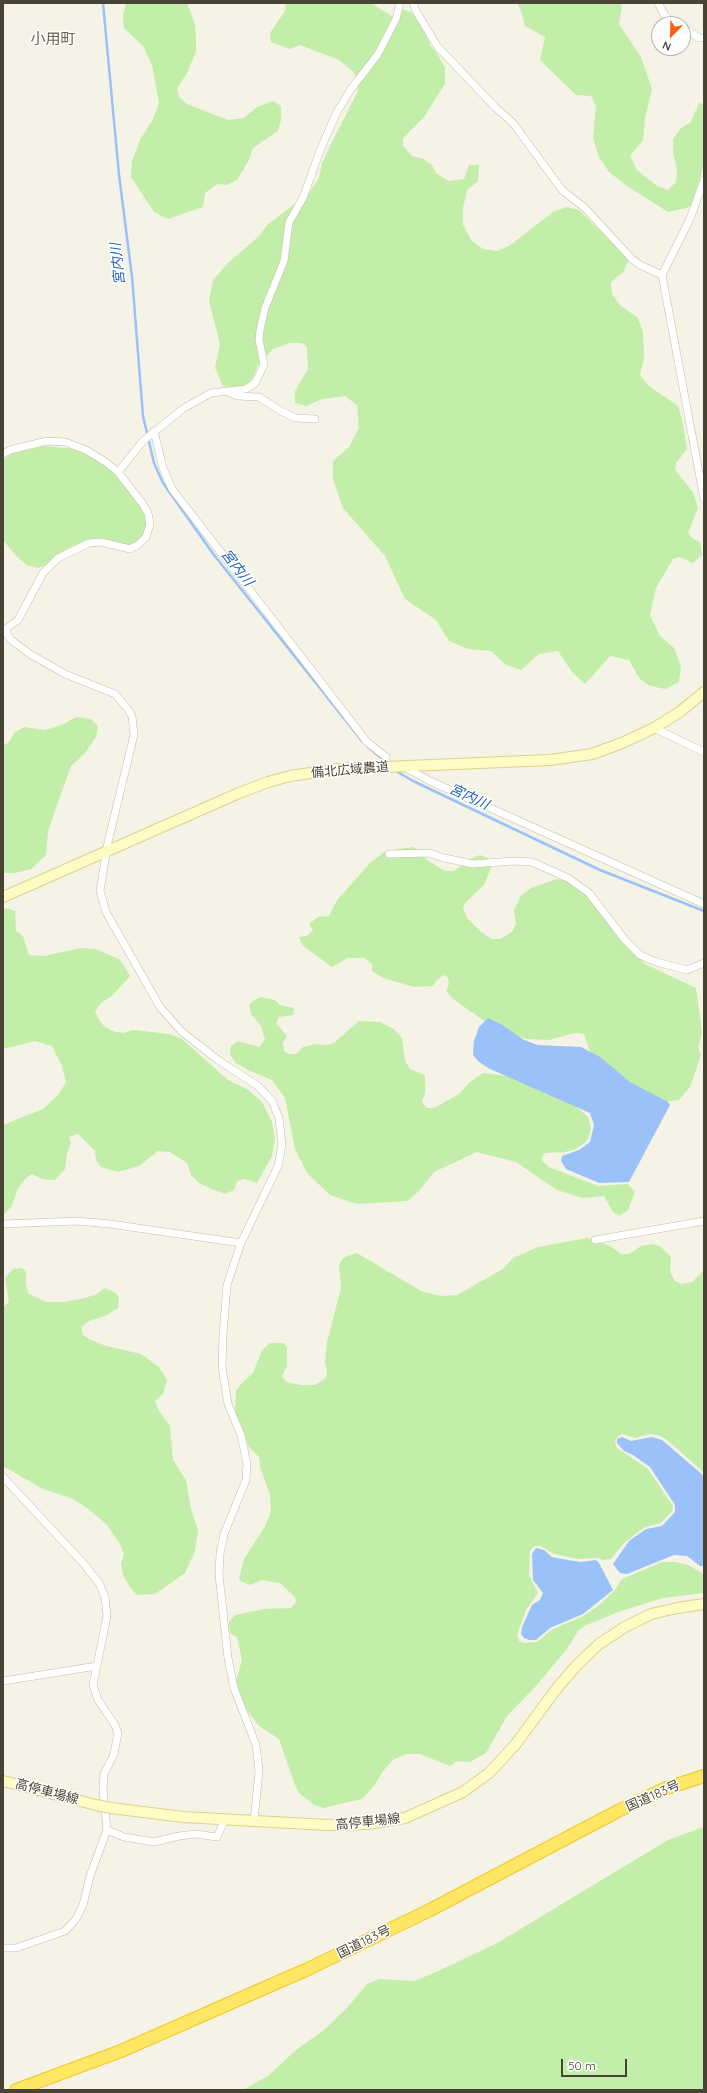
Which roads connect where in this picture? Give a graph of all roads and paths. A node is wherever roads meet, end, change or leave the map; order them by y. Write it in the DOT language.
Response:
graph roads {
  1 [pos="400,3"];
  2 [pos="414,3"];
  3 [pos="658,3"];
  4 [pos="665,16"];
  5 [pos="691,32"];
  6 [pos="704,38"];
  7 [pos="704,180"];
  8 [pos="662,275"];
  9 [pos="228,391"];
  10 [pos="315,419"];
  11 [pos="153,432"];
  12 [pos="3,454"];
  13 [pos="118,472"];
  14 [pos="704,499"];
  15 [pos="6,637"];
  16 [pos="704,692"];
  17 [pos="654,728"];
  18 [pos="704,752"];
  19 [pos="386,757"];
  20 [pos="399,766"];
  21 [pos="108,850"];
  22 [pos="389,854"];
  23 [pos="3,897"];
  24 [pos="704,904"];
  25 [pos="704,962"];
  26 [pos="704,1221"];
  27 [pos="3,1224"];
  28 [pos="595,1240"];
  29 [pos="241,1243"];
  30 [pos="3,1477"];
  31 [pos="704,1604"];
  32 [pos="96,1666"];
  33 [pos="3,1681"];
  34 [pos="704,1776"];
  35 [pos="3,1780"];
  36 [pos="224,1820"];
  37 [pos="254,1821"];
  38 [pos="107,1830"];
  39 [pos="3,1948"];
  40 [pos="16,2090"];
  1 -- 9 [label="street"];
  2 -- 8 [label="street"];
  3 -- 4 [label="street"];
  5 -- 6 [label="street"];
  7 -- 8 [label="street"];
  8 -- 14 [label="street"];
  9 -- 10 [label="street"];
  9 -- 11 [label="street"];
  11 -- 13 [label="street"];
  11 -- 19 [label="street"];
  12 -- 13 [label="street"];
  13 -- 15 [label="street"];
  15 -- 21 [label="street"];
  16 -- 17 [label="main road, 備北広域農道"];
  17 -- 18 [label="street"];
  17 -- 20 [label="main road, 備北広域農道"];
  20 -- 21 [label="main road, 備北広域農道"];
  20 -- 24 [label="street"];
  21 -- 23 [label="main road, 備北広域農道"];
  21 -- 29 [label="street"];
  22 -- 25 [label="street"];
  26 -- 28 [label="street"];
  27 -- 29 [label="street"];
  29 -- 37 [label="street"];
  30 -- 32 [label="street"];
  31 -- 37 [label="main road, 高停車場線"];
  32 -- 33 [label="street"];
  32 -- 38 [label="street"];
  34 -- 40 [label="highway, 国道183号"];
  35 -- 36 [label="main road, 高停車場線, bridge"];
  36 -- 37 [label="main road, 高停車場線"];
  36 -- 38 [label="street"];
  38 -- 39 [label="street"];
}
